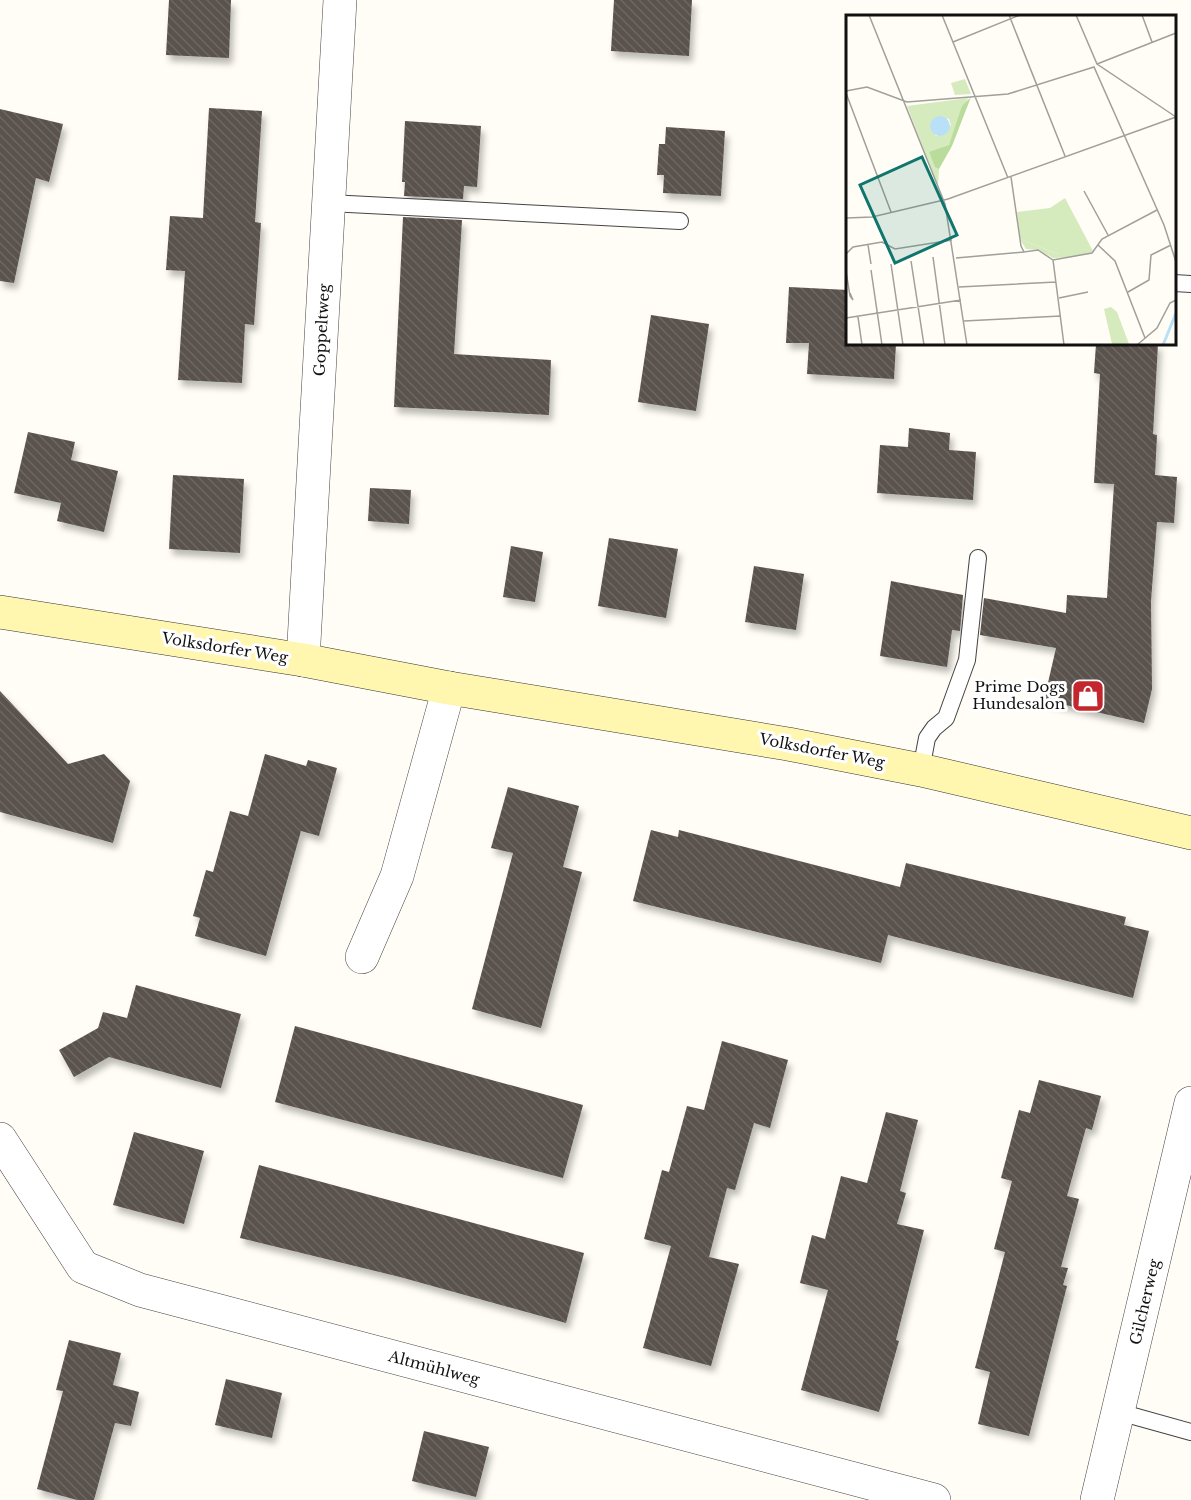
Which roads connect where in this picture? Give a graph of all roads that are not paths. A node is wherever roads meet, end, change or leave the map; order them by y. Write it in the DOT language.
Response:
graph roads {
  1 [pos="340,0"];
  2 [pos="329,202"];
  3 [pos="680,221"];
  4 [pos="978,558"];
  5 [pos="0,612"];
  6 [pos="303,660"];
  7 [pos="449,688"];
  8 [pos="921,770"];
  9 [pos="1191,832"];
  10 [pos="362,957"];
  11 [pos="1191,1103"];
  12 [pos="0,1138"];
  13 [pos="1119,1412"];
  14 [pos="1191,1432"];
  15 [pos="880,1493"];
  16 [pos="934,1500"];
  17 [pos="1097,1500"];
  1 -- 2 [label="street, Goppeltweg"];
  2 -- 3 [label="lane"];
  2 -- 6 [label="street, Goppeltweg"];
  4 -- 8 [label="lane"];
  5 -- 6 [label="street, Volksdorfer Weg"];
  6 -- 7 [label="street, Volksdorfer Weg"];
  7 -- 8 [label="street, Volksdorfer Weg"];
  7 -- 10 [label="street"];
  8 -- 9 [label="street, Volksdorfer Weg"];
  11 -- 13 [label="street, Gilcherweg"];
  12 -- 15 [label="street, Altmühlweg"];
  13 -- 14 [label="lane"];
  13 -- 17 [label="street, Gilcherweg"];
  15 -- 16 [label="street, Altmühlweg"];
}
